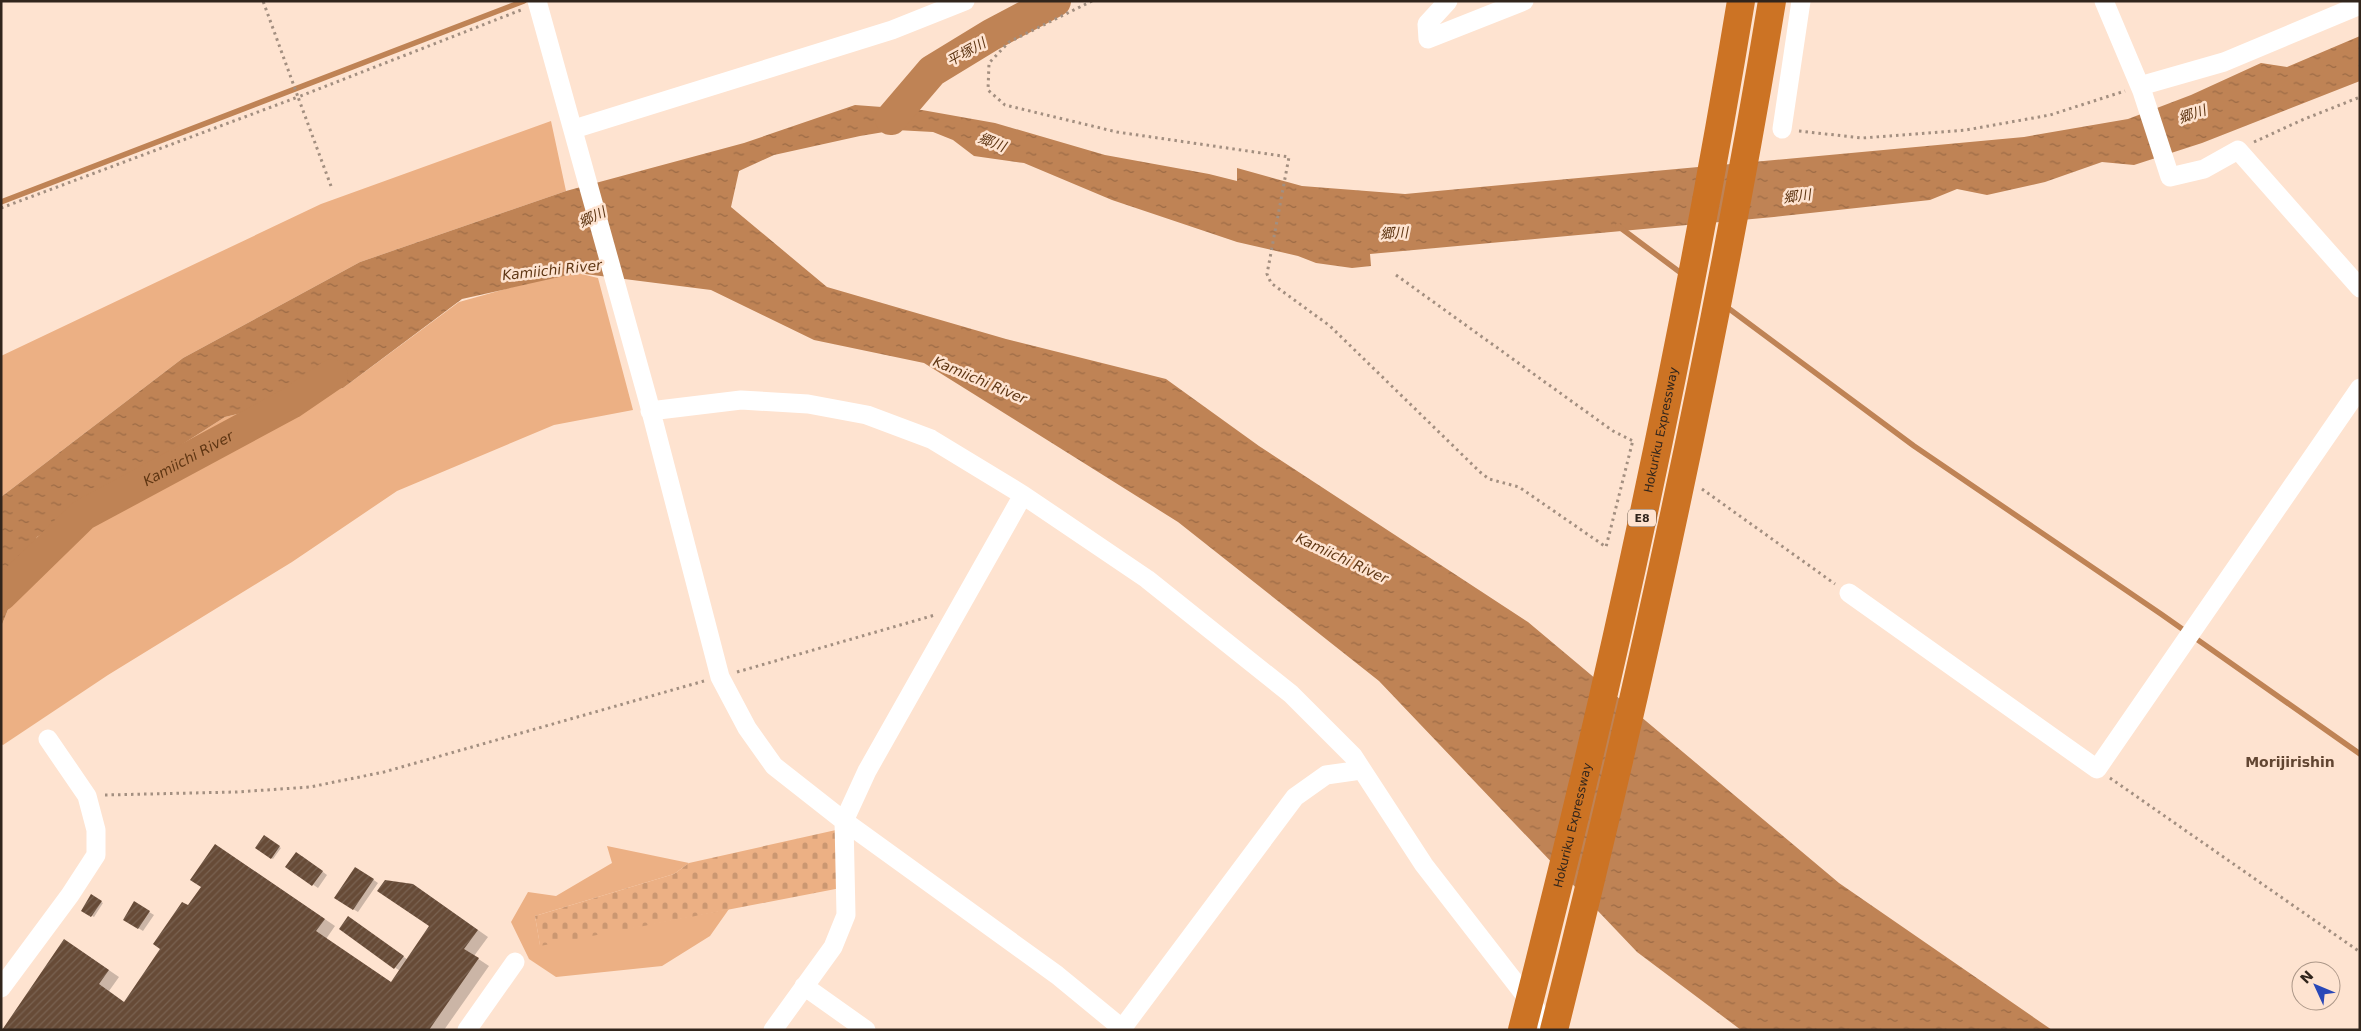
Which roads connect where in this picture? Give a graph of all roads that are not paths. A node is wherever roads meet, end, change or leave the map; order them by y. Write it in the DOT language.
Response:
graph roads {
  1 [pos="965,1"];
  2 [pos="1448,1"];
  3 [pos="1524,1"];
  4 [pos="1741,1"];
  5 [pos="1772,1"];
  6 [pos="1801,1"];
  7 [pos="2104,1"];
  8 [pos="538,2"];
  9 [pos="2360,4"];
  10 [pos="2141,89"];
  11 [pos="1782,129"];
  12 [pos="575,133"];
  13 [pos="2360,288"];
  14 [pos="2360,388"];
  15 [pos="649,406"];
  16 [pos="1023,495"];
  17 [pos="1849,594"];
  18 [pos="48,739"];
  19 [pos="1362,770"];
  20 [pos="844,821"];
  21 [pos="515,962"];
  22 [pos="804,986"];
  23 [pos="1,988"];
  24 [pos="1122,1029"];
  25 [pos="467,1030"];
  26 [pos="773,1030"];
  27 [pos="866,1030"];
  28 [pos="1522,1030"];
  29 [pos="1553,1030"];
  1 -- 12 [label="street"];
  2 -- 3 [label="street"];
  4 -- 28 [label="highway, Hokuriku Expressway / E8"];
  5 -- 29 [label="highway, E8"];
  6 -- 11 [label="street"];
  7 -- 10 [label="street"];
  8 -- 12 [label="street"];
  9 -- 10 [label="street"];
  10 -- 13 [label="street"];
  12 -- 15 [label="street"];
  14 -- 17 [label="street"];
  15 -- 16 [label="street"];
  15 -- 20 [label="street"];
  16 -- 19 [label="street"];
  16 -- 20 [label="street"];
  18 -- 23 [label="street"];
  19 -- 24 [label="street"];
  19 -- 29 [label="street"];
  20 -- 22 [label="street"];
  20 -- 24 [label="street"];
  21 -- 25 [label="street"];
  22 -- 26 [label="street"];
  22 -- 27 [label="street"];
}
